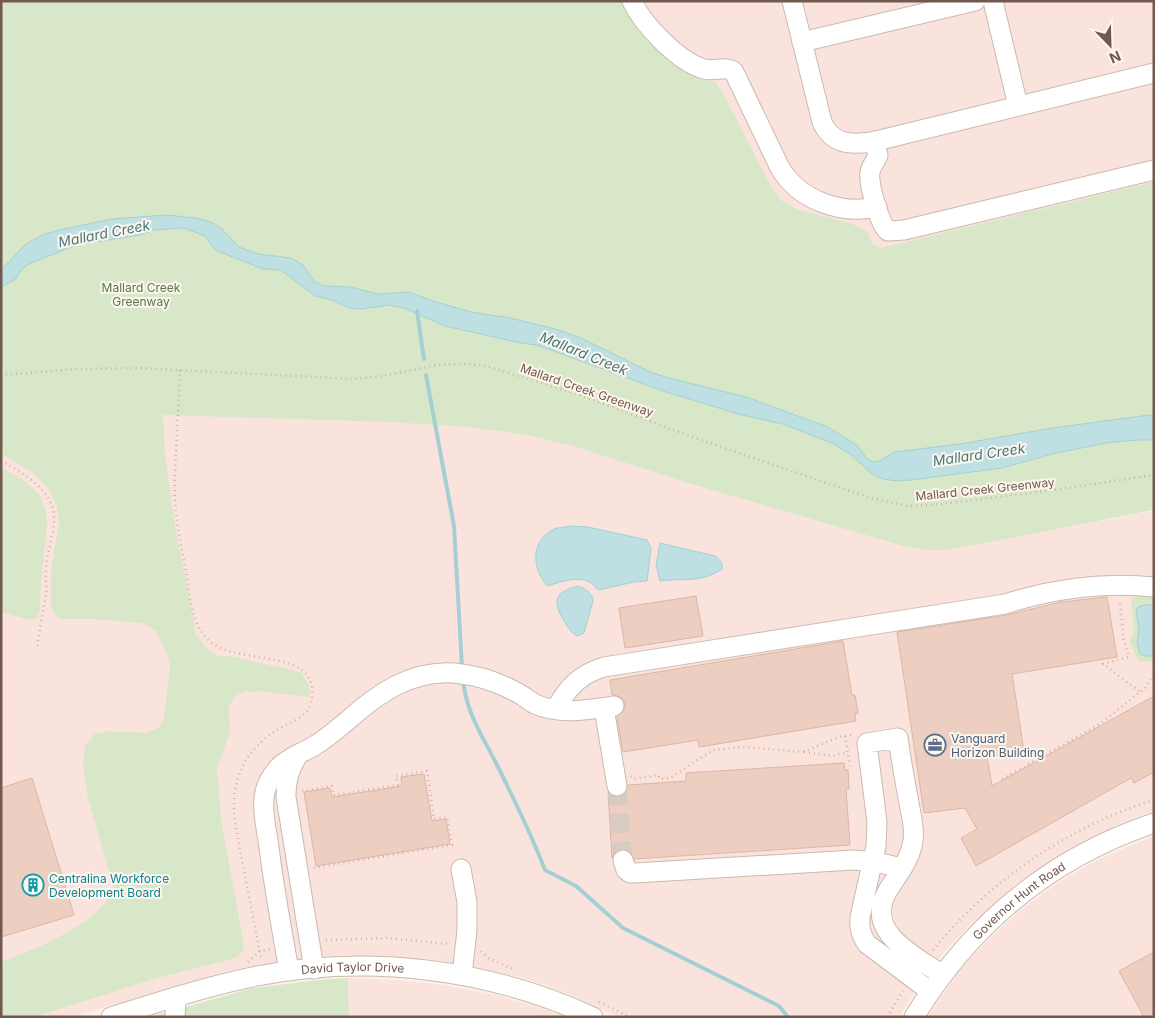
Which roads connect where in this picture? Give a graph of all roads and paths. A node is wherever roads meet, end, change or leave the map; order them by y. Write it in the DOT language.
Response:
graph roads {
  1 [pos="632,1"];
  2 [pos="792,1"];
  3 [pos="975,1"];
  4 [pos="993,1"];
  5 [pos="802,42"];
  6 [pos="1154,73"];
  7 [pos="1018,106"];
  8 [pos="874,141"];
  9 [pos="1154,170"];
  10 [pos="877,207"];
  11 [pos="180,370"];
  12 [pos="1,374"];
  13 [pos="1,461"];
  14 [pos="1154,475"];
  15 [pos="1154,587"];
  16 [pos="1120,604"];
  17 [pos="36,649"];
  18 [pos="1154,674"];
  19 [pos="1140,692"];
  20 [pos="556,709"];
  21 [pos="863,733"];
  22 [pos="845,736"];
  23 [pos="803,752"];
  24 [pos="848,752"];
  25 [pos="298,755"];
  26 [pos="850,766"];
  27 [pos="1002,779"];
  28 [pos="624,780"];
  29 [pos="300,792"];
  30 [pos="1154,823"];
  31 [pos="623,860"];
  32 [pos="873,861"];
  33 [pos="313,868"];
  34 [pos="461,869"];
  35 [pos="902,869"];
  36 [pos="302,893"];
  37 [pos="276,898"];
  38 [pos="872,907"];
  39 [pos="310,942"];
  40 [pos="285,946"];
  41 [pos="465,946"];
  42 [pos="260,951"];
  43 [pos="261,959"];
  44 [pos="246,964"];
  45 [pos="314,968"];
  46 [pos="289,971"];
  47 [pos="942,974"];
  48 [pos="462,976"];
  49 [pos="930,991"];
  50 [pos="176,997"];
  51 [pos="111,1017"];
  52 [pos="175,1017"];
  53 [pos="594,1017"];
  54 [pos="914,1017"];
  1 -- 10 [label="street"];
  2 -- 5 [label="street"];
  3 -- 5 [label="street"];
  4 -- 7 [label="street"];
  5 -- 8 [label="street"];
  6 -- 7 [label="street"];
  7 -- 8 [label="street"];
  8 -- 10 [label="street"];
  9 -- 10 [label="street"];
  11 -- 12 [label="path, Mallard Creek Greenway"];
  11 -- 14 [label="path, Mallard Creek Greenway"];
  11 -- 42 [label="path"];
  13 -- 17 [label="path"];
  15 -- 20 [label="street"];
  16 -- 19 [label="path"];
  18 -- 19 [label="path"];
  19 -- 27 [label="path"];
  20 -- 25 [label="street"];
  20 -- 28 [label="street"];
  21 -- 22 [label="path"];
  22 -- 23 [label="path"];
  22 -- 24 [label="path"];
  23 -- 24 [label="path"];
  23 -- 28 [label="path"];
  24 -- 26 [label="path"];
  25 -- 36 [label="street"];
  25 -- 37 [label="street"];
  29 -- 33 [label="path"];
  30 -- 47 [label="street, Governor Hunt Road"];
  31 -- 32 [label="street"];
  32 -- 35 [label="street"];
  32 -- 35 [label="street"];
  32 -- 38 [label="street"];
  34 -- 41 [label="street"];
  35 -- 38 [label="street"];
  36 -- 37 [label="street"];
  36 -- 39 [label="street"];
  37 -- 40 [label="street"];
  38 -- 47 [label="street"];
  38 -- 49 [label="street"];
  39 -- 41 [label="path"];
  39 -- 45 [label="street"];
  40 -- 42 [label="path"];
  40 -- 46 [label="street"];
  41 -- 48 [label="street"];
  42 -- 43 [label="path"];
  42 -- 44 [label="path"];
  45 -- 46 [label="street, David Taylor Drive"];
  45 -- 48 [label="street, David Taylor Drive"];
  46 -- 50 [label="street, David Taylor Drive"];
  47 -- 49 [label="street, Governor Hunt Road"];
  48 -- 53 [label="street, David Taylor Drive"];
  49 -- 54 [label="street, Governor Hunt Road"];
  50 -- 51 [label="street, David Taylor Drive"];
  50 -- 52 [label="street"];
}
